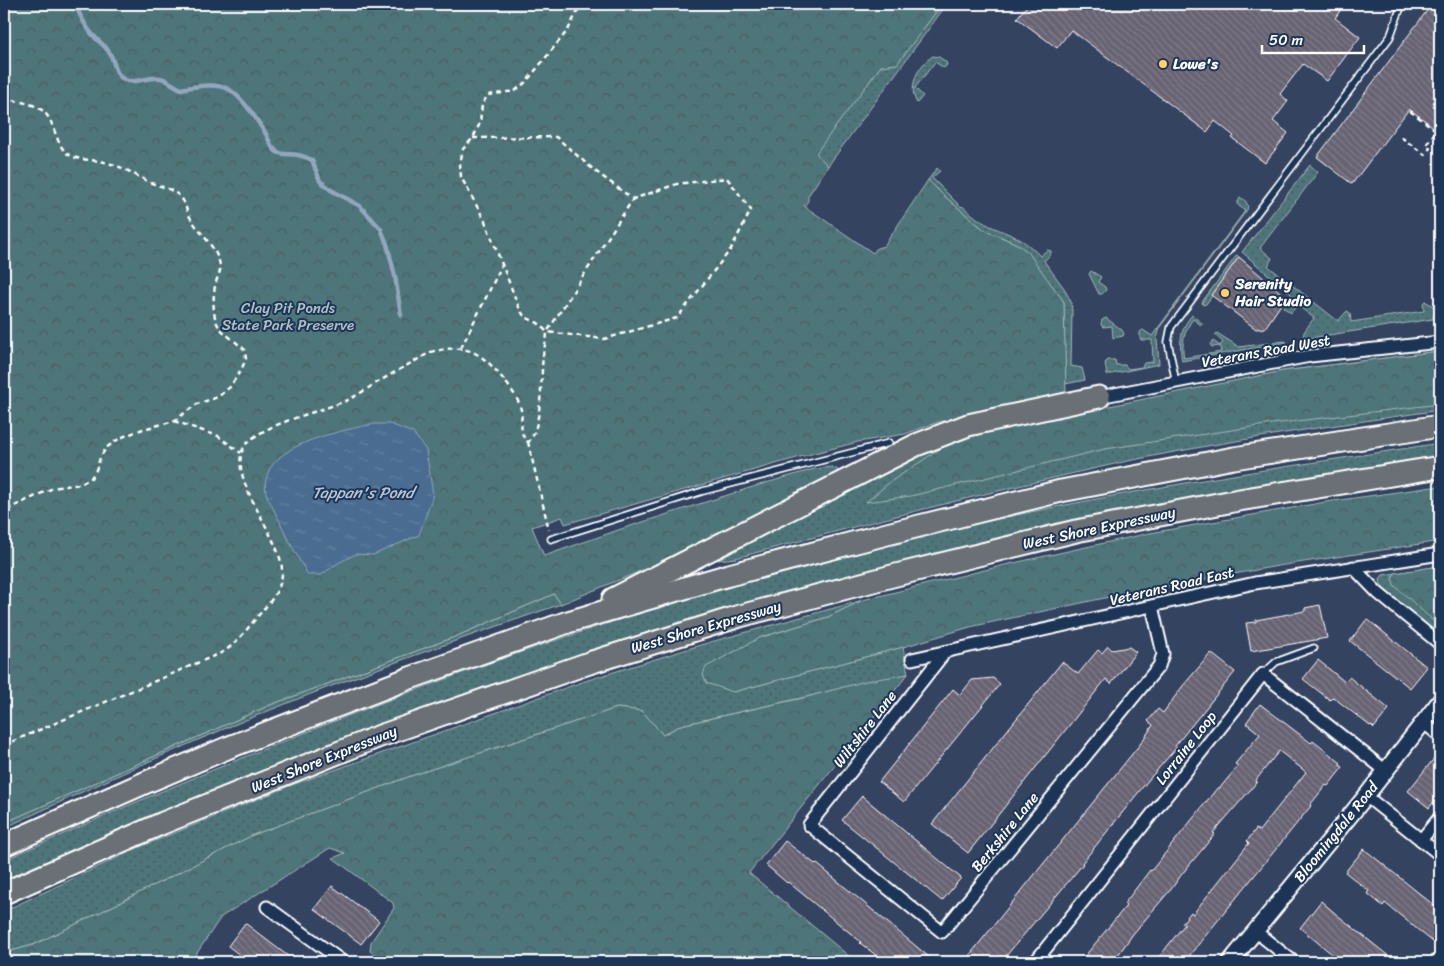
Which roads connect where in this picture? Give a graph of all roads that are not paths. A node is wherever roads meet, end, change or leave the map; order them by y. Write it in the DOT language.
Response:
graph roads {
  1 [pos="1402,4"];
  2 [pos="1440,342"];
  3 [pos="1176,383"];
  4 [pos="1098,397"];
  5 [pos="1440,426"];
  6 [pos="889,443"];
  7 [pos="1440,467"];
  8 [pos="551,539"];
  9 [pos="1440,554"];
  10 [pos="1353,567"];
  11 [pos="1152,606"];
  12 [pos="568,622"];
  13 [pos="1440,644"];
  14 [pos="1314,648"];
  15 [pos="945,652"];
  16 [pos="912,659"];
  17 [pos="1263,674"];
  18 [pos="1440,701"];
  19 [pos="1423,722"];
  20 [pos="1440,736"];
  21 [pos="1386,771"];
  22 [pos="1366,796"];
  23 [pos="1440,817"];
  24 [pos="809,825"];
  25 [pos="1422,840"];
  26 [pos="4,845"];
  27 [pos="1440,855"];
  28 [pos="9,891"];
  29 [pos="267,907"];
  30 [pos="1255,932"];
  31 [pos="343,962"];
  32 [pos="1035,962"];
  33 [pos="1230,962"];
  34 [pos="1294,962"];
  1 -- 3 [label="lane"];
  2 -- 3 [label="street, Veterans Road West"];
  3 -- 4 [label="street, Veterans Road West"];
  4 -- 12 [label="highway"];
  5 -- 12 [label="highway"];
  6 -- 8 [label="lane"];
  7 -- 28 [label="highway, West Shore Expressway"];
  9 -- 10 [label="street, Veterans Road East"];
  10 -- 11 [label="street, Veterans Road East"];
  10 -- 13 [label="street"];
  11 -- 15 [label="street, Veterans Road East"];
  11 -- 24 [label="street, Berkshire Lane"];
  12 -- 26 [label="highway"];
  14 -- 17 [label="lane"];
  15 -- 16 [label="street, Veterans Road East"];
  15 -- 24 [label="street, Wiltshire Lane"];
  17 -- 21 [label="street"];
  17 -- 32 [label="street, Lorraine Loop"];
  18 -- 19 [label="street, Bloomingdale Road"];
  19 -- 20 [label="street"];
  19 -- 21 [label="street, Bloomingdale Road"];
  21 -- 22 [label="street, Bloomingdale Road"];
  22 -- 25 [label="street"];
  22 -- 30 [label="street, Bloomingdale Road"];
  23 -- 25 [label="street"];
  25 -- 27 [label="street"];
  29 -- 31 [label="street"];
  30 -- 33 [label="street, Bloomingdale Road"];
  30 -- 34 [label="street"];
}
